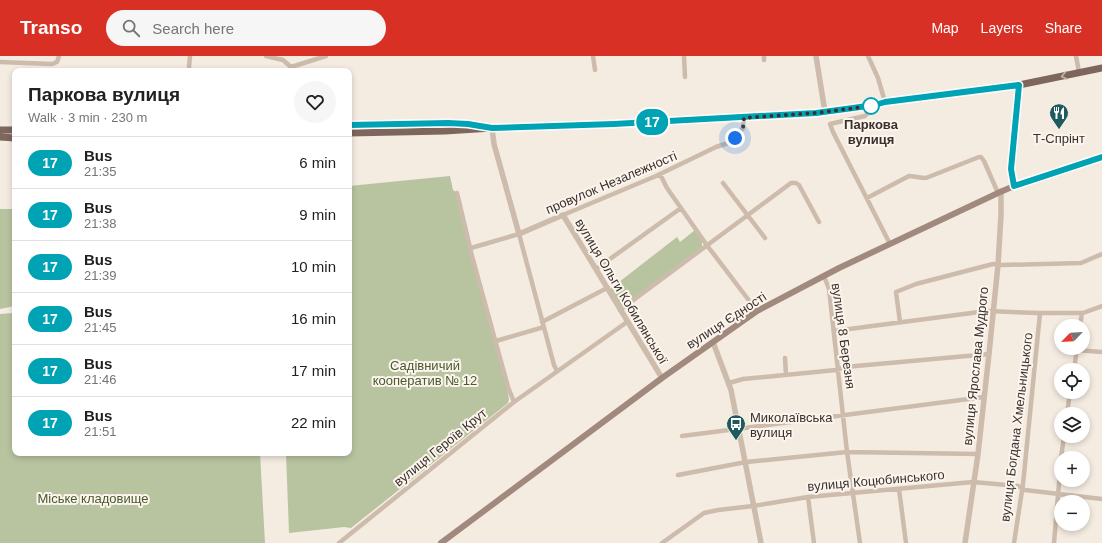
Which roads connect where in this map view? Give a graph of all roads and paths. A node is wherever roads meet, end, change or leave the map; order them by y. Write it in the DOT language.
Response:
graph roads {
  1 [pos="59,56"];
  2 [pos="190,56"];
  3 [pos="266,56"];
  4 [pos="326,56"];
  5 [pos="593,56"];
  6 [pos="684,56"];
  7 [pos="816,56"];
  8 [pos="868,56"];
  9 [pos="1076,56"];
  10 [pos="0,62"];
  11 [pos="189,67"];
  12 [pos="290,68"];
  13 [pos="294,68"];
  14 [pos="1102,68"];
  15 [pos="595,70"];
  16 [pos="1080,72"];
  17 [pos="685,77"];
  18 [pos="1019,85"];
  19 [pos="885,102"];
  20 [pos="869,106"];
  21 [pos="825,112"];
  22 [pos="744,118"];
  23 [pos="352,125"];
  24 [pos="448,127"];
  25 [pos="492,128"];
  26 [pos="0,130"];
  27 [pos="12,130"];
  28 [pos="352,133"];
  29 [pos="0,137"];
  30 [pos="12,138"];
  31 [pos="1102,157"];
  32 [pos="660,174"];
  33 [pos="723,183"];
  34 [pos="1014,186"];
  35 [pos="999,192"];
  36 [pos="457,193"];
  37 [pos="867,198"];
  38 [pos="681,208"];
  39 [pos="563,215"];
  40 [pos="747,216"];
  41 [pos="819,222"];
  42 [pos="519,234"];
  43 [pos="765,238"];
  44 [pos="890,244"];
  45 [pos="707,246"];
  46 [pos="471,248"];
  47 [pos="1102,254"];
  48 [pos="998,265"];
  49 [pos="596,269"];
  50 [pos="824,276"];
  51 [pos="607,288"];
  52 [pos="1102,306"];
  53 [pos="620,310"];
  54 [pos="757,311"];
  55 [pos="993,312"];
  56 [pos="1082,312"];
  57 [pos="1040,313"];
  58 [pos="1081,319"];
  59 [pos="627,322"];
  60 [pos="900,322"];
  61 [pos="543,325"];
  62 [pos="834,330"];
  63 [pos="496,341"];
  64 [pos="713,342"];
  65 [pos="1090,351"];
  66 [pos="1102,352"];
  67 [pos="989,354"];
  68 [pos="784,358"];
  69 [pos="838,369"];
  70 [pos="557,371"];
  71 [pos="786,375"];
  72 [pos="662,378"];
  73 [pos="729,383"];
  74 [pos="984,397"];
  75 [pos="514,402"];
  76 [pos="843,415"];
  77 [pos="739,429"];
  78 [pos="682,436"];
  79 [pos="847,452"];
  80 [pos="978,454"];
  81 [pos="746,462"];
  82 [pos="678,475"];
  83 [pos="973,482"];
  84 [pos="1058,487"];
  85 [pos="1022,488"];
  86 [pos="899,489"];
  87 [pos="853,493"];
  88 [pos="1057,494"];
  89 [pos="808,497"];
  90 [pos="1102,499"];
  91 [pos="753,506"];
  92 [pos="339,543"];
  93 [pos="441,543"];
  94 [pos="662,543"];
  95 [pos="761,543"];
  96 [pos="814,543"];
  97 [pos="860,543"];
  98 [pos="906,543"];
  99 [pos="965,543"];
  100 [pos="1014,543"];
  101 [pos="1054,543"];
  1 -- 10 [label="street"];
  2 -- 11 [label="street"];
  3 -- 12 [label="street"];
  4 -- 13 [label="street"];
  5 -- 15 [label="street"];
  6 -- 17 [label="street"];
  7 -- 21 [label="street"];
  8 -- 19 [label="street"];
  9 -- 16 [label="street"];
  14 -- 16 [label="main road"];
  16 -- 18 [label="main road, one-way"];
  18 -- 19 [label="main road"];
  18 -- 34 [label="main road"];
  19 -- 20 [label="main road"];
  20 -- 21 [label="main road"];
  20 -- 37 [label="street"];
  21 -- 22 [label="main road"];
  22 -- 25 [label="main road"];
  22 -- 32 [label="street, провулок Незалежності"];
  23 -- 24 [label="main road"];
  24 -- 25 [label="main road"];
  24 -- 28 [label="main road"];
  25 -- 42 [label="street"];
  26 -- 27 [label="main road"];
  29 -- 30 [label="main road"];
  31 -- 34 [label="main road, вулиця Єдності"];
  32 -- 38 [label="street"];
  32 -- 39 [label="street, провулок Незалежності"];
  33 -- 40 [label="street"];
  34 -- 35 [label="main road, вулиця Єдності"];
  35 -- 37 [label="street"];
  35 -- 44 [label="main road, вулиця Єдності"];
  35 -- 48 [label="street, вулиця Ярослава Мудрого"];
  36 -- 46 [label="street"];
  37 -- 44 [label="street"];
  38 -- 45 [label="street"];
  38 -- 49 [label="street"];
  39 -- 42 [label="street, провулок Незалежності"];
  39 -- 49 [label="street, вулиця Ольги Кобилянської"];
  40 -- 41 [label="street"];
  40 -- 43 [label="street"];
  40 -- 45 [label="street"];
  42 -- 46 [label="street, провулок Незалежності"];
  42 -- 61 [label="street"];
  44 -- 50 [label="main road, вулиця Єдності"];
  45 -- 53 [label="street"];
  45 -- 54 [label="street"];
  46 -- 63 [label="street"];
  47 -- 48 [label="street"];
  48 -- 55 [label="street, вулиця Ярослава Мудрого"];
  48 -- 60 [label="street"];
  49 -- 51 [label="street, вулиця Ольги Кобилянської"];
  50 -- 54 [label="main road, вулиця Єдності"];
  50 -- 62 [label="street, вулиця 8 Березня"];
  51 -- 53 [label="street, вулиця Ольги Кобилянської"];
  51 -- 61 [label="street"];
  52 -- 56 [label="street"];
  53 -- 59 [label="street, вулиця Ольги Кобилянської"];
  54 -- 64 [label="main road, вулиця Єдності"];
  55 -- 57 [label="street"];
  55 -- 60 [label="street"];
  55 -- 67 [label="street, вулиця Ярослава Мудрого"];
  56 -- 57 [label="street"];
  56 -- 58 [label="street"];
  57 -- 85 [label="street, вулиця Богдана Хмельницького"];
  59 -- 70 [label="street, вулиця Героїв Крут"];
  59 -- 72 [label="street, вулиця Ольги Кобилянської"];
  60 -- 62 [label="street"];
  61 -- 63 [label="street"];
  61 -- 70 [label="street"];
  62 -- 69 [label="street, вулиця 8 Березня"];
  63 -- 75 [label="street"];
  64 -- 72 [label="main road, вулиця Єдності"];
  64 -- 73 [label="street"];
  65 -- 66 [label="street"];
  67 -- 69 [label="street"];
  67 -- 74 [label="street, вулиця Ярослава Мудрого"];
  68 -- 71 [label="street"];
  69 -- 71 [label="street"];
  69 -- 76 [label="street, вулиця 8 Березня"];
  70 -- 75 [label="street, вулиця Героїв Крут"];
  71 -- 73 [label="street"];
  72 -- 93 [label="main road, вулиця Єдності"];
  73 -- 77 [label="street"];
  74 -- 76 [label="street"];
  74 -- 80 [label="street, вулиця Ярослава Мудрого"];
  75 -- 92 [label="street, вулиця Героїв Крут"];
  76 -- 77 [label="street"];
  76 -- 79 [label="street, вулиця 8 Березня"];
  77 -- 78 [label="street"];
  77 -- 81 [label="street"];
  79 -- 80 [label="street"];
  79 -- 81 [label="street"];
  79 -- 87 [label="street, вулиця 8 Березня"];
  80 -- 83 [label="street, вулиця Ярослава Мудрого"];
  81 -- 82 [label="street"];
  81 -- 91 [label="street"];
  83 -- 85 [label="street, вулиця Коцюбинського"];
  83 -- 86 [label="street, вулиця Коцюбинського"];
  83 -- 99 [label="street, вулиця Ярослава Мудрого"];
  84 -- 88 [label="street"];
  85 -- 88 [label="street, вулиця Коцюбинського"];
  85 -- 100 [label="street, вулиця Богдана Хмельницького"];
  86 -- 87 [label="street, вулиця Коцюбинського"];
  86 -- 98 [label="street"];
  87 -- 89 [label="street, вулиця Коцюбинського"];
  87 -- 97 [label="street, вулиця 8 Березня"];
  88 -- 90 [label="street, вулиця Коцюбинського"];
  88 -- 101 [label="street"];
  89 -- 91 [label="street, вулиця Коцюбинського"];
  89 -- 96 [label="street"];
  91 -- 94 [label="street, вулиця Коцюбинського"];
  91 -- 95 [label="street"];
}
